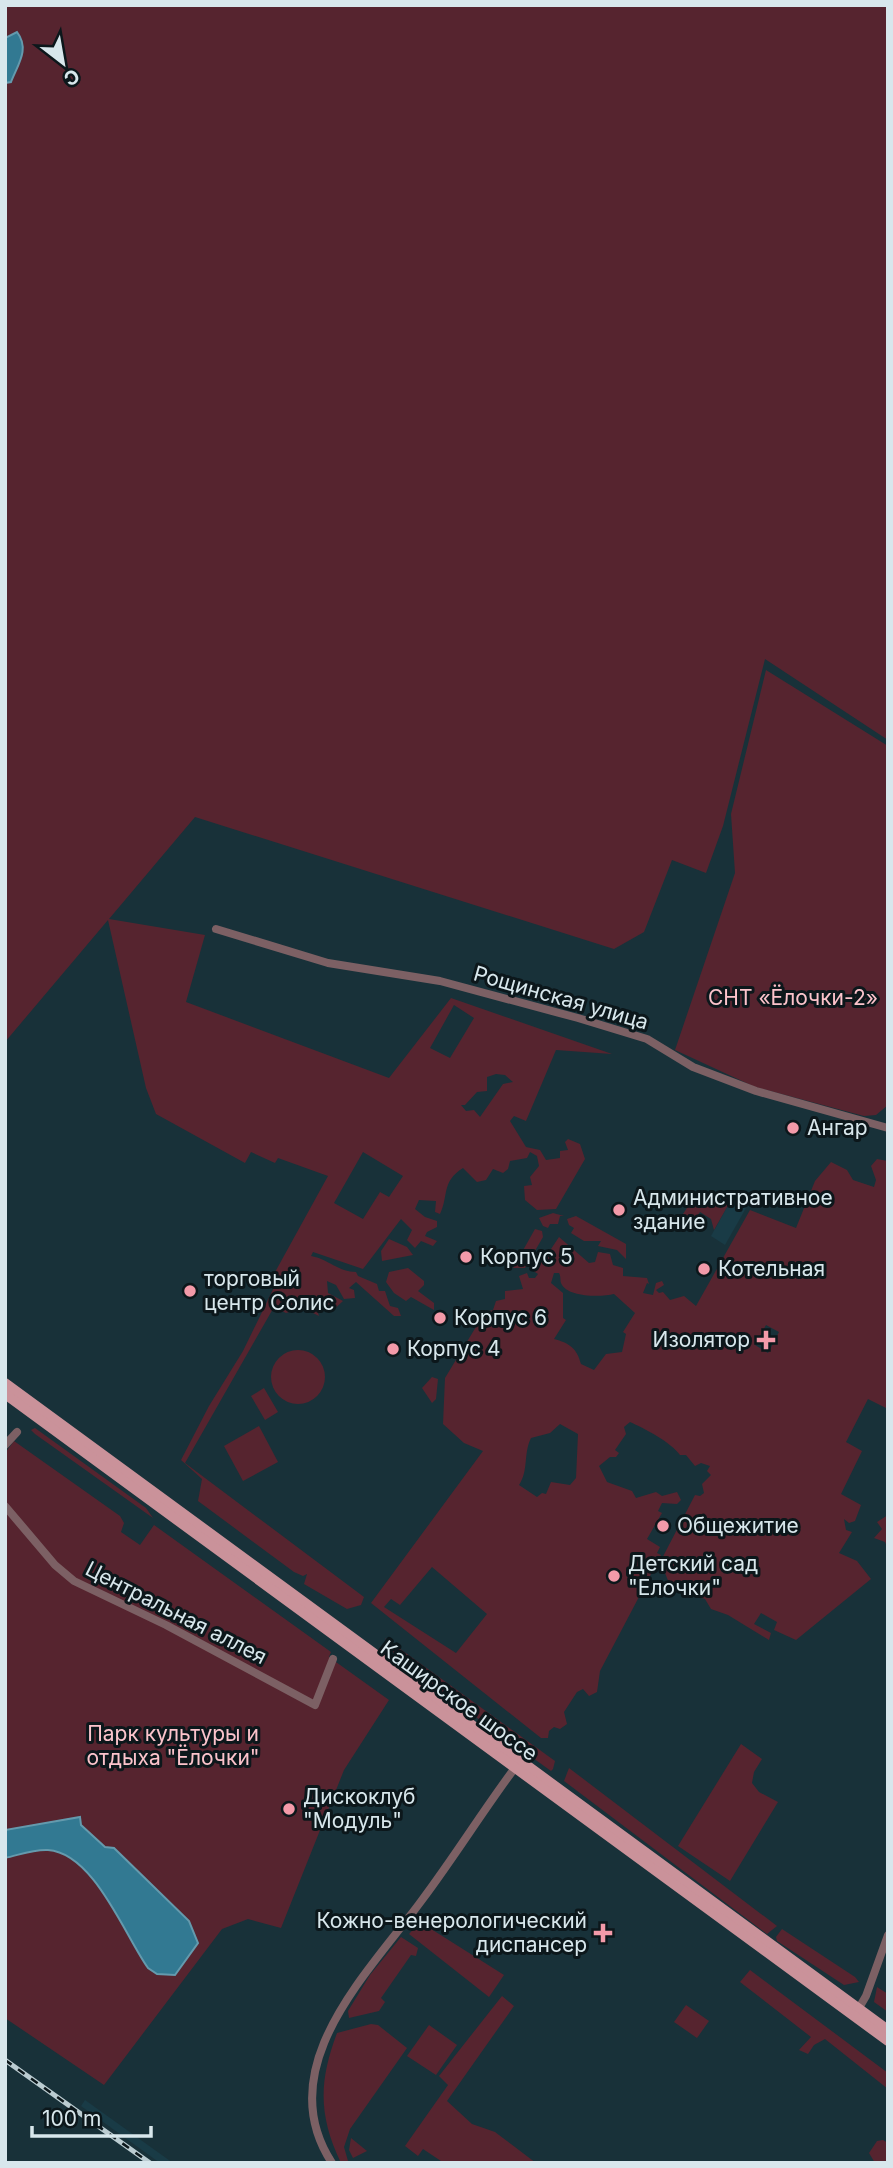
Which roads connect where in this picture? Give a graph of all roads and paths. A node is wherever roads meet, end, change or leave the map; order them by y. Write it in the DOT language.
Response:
graph roads {
  1 [pos="216,929"];
  2 [pos="888,1128"];
  3 [pos="5,1383"];
  4 [pos="5,1394"];
  5 [pos="17,1432"];
  6 [pos="5,1445"];
  7 [pos="5,1506"];
  8 [pos="333,1659"];
  9 [pos="518,1763"];
  10 [pos="888,1935"];
  11 [pos="857,2013"];
  12 [pos="888,2030"];
  13 [pos="888,2041"];
  14 [pos="332,2163"];
  1 -- 2 [label="street, Рощинская улица"];
  3 -- 9 [label="main road, Каширское шоссе"];
  4 -- 9 [label="main road, Каширское шоссе"];
  5 -- 6 [label="street"];
  7 -- 8 [label="street, Центральная аллея"];
  9 -- 11 [label="main road, Каширское шоссе"];
  9 -- 14 [label="street"];
  10 -- 11 [label="street"];
  11 -- 12 [label="main road, Каширское шоссе"];
  11 -- 13 [label="main road, Каширское шоссе"];
}
